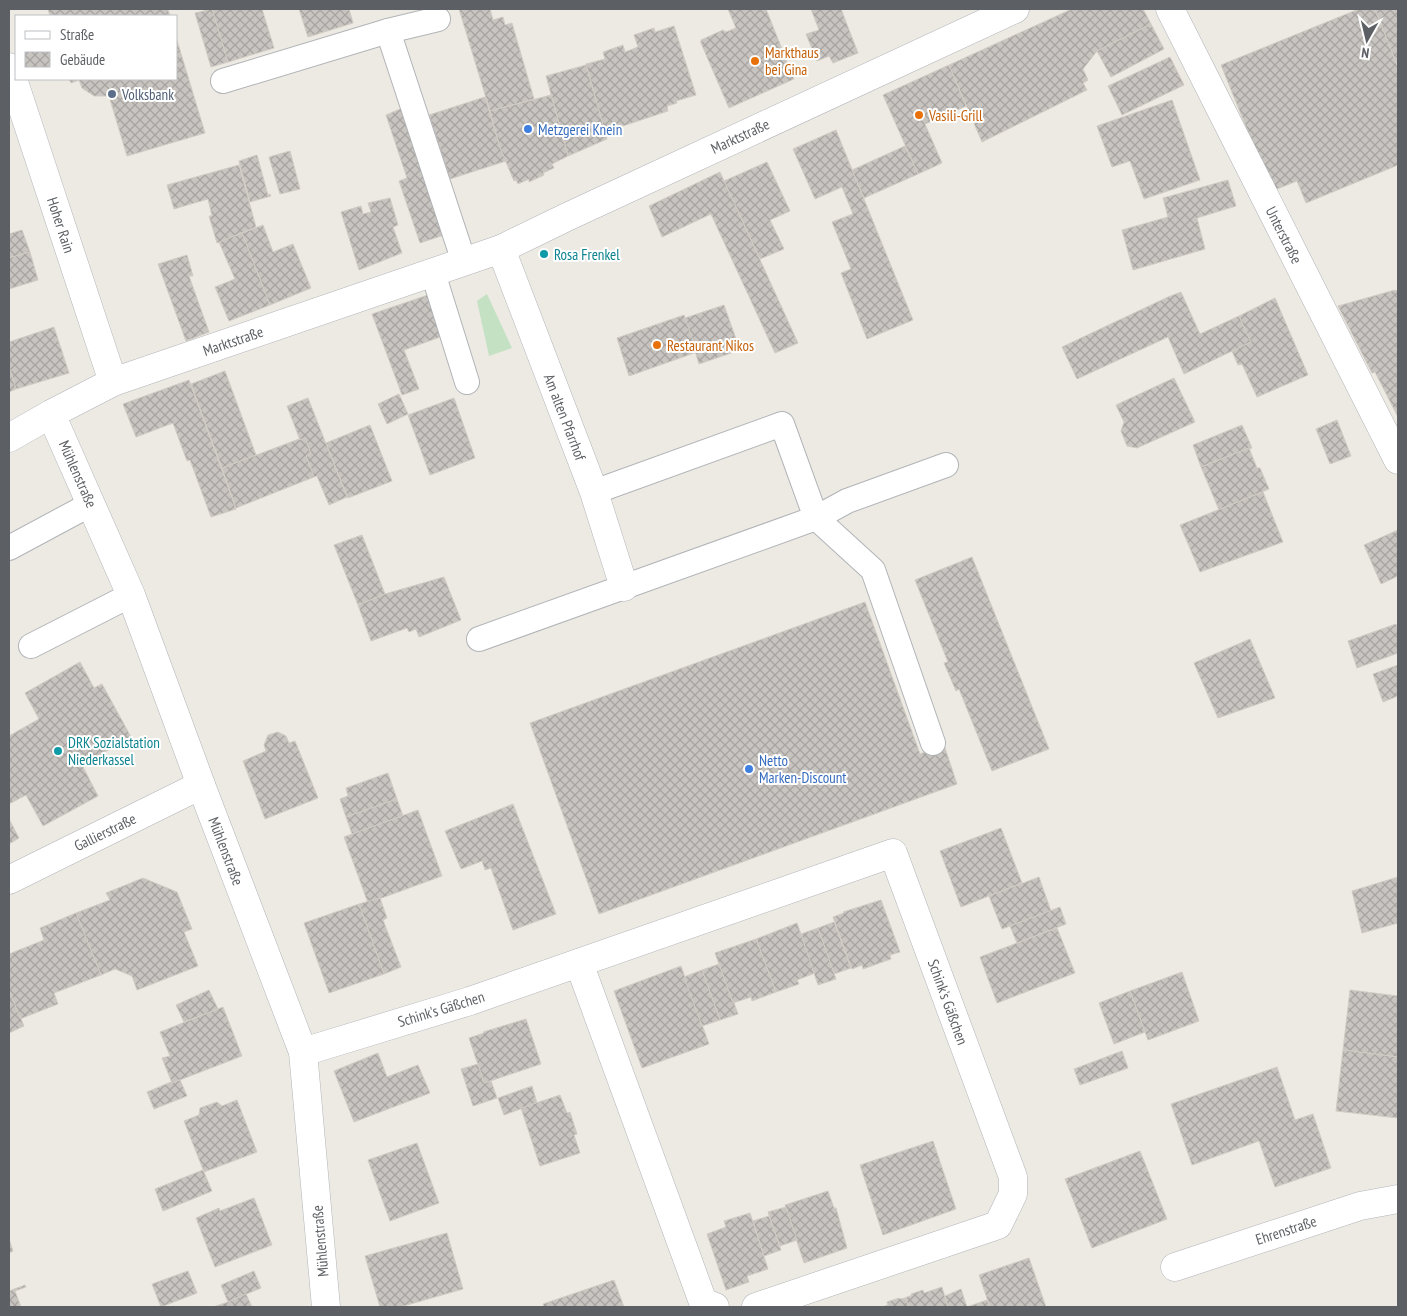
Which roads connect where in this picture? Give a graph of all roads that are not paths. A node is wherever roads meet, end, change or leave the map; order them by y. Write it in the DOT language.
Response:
graph roads {
  1 [pos="1015,9"];
  2 [pos="1170,9"];
  3 [pos="438,19"];
  4 [pos="388,31"];
  5 [pos="9,67"];
  6 [pos="223,81"];
  7 [pos="501,249"];
  8 [pos="464,262"];
  9 [pos="433,273"];
  10 [pos="112,382"];
  11 [pos="467,382"];
  12 [pos="51,414"];
  13 [pos="9,438"];
  14 [pos="1398,460"];
  15 [pos="946,465"];
  16 [pos="594,492"];
  17 [pos="91,504"];
  18 [pos="816,518"];
  19 [pos="9,548"];
  20 [pos="624,587"];
  21 [pos="131,595"];
  22 [pos="479,639"];
  23 [pos="31,646"];
  24 [pos="933,744"];
  25 [pos="201,785"];
  26 [pos="9,880"];
  27 [pos="578,963"];
  28 [pos="303,1052"];
  29 [pos="1398,1199"];
  30 [pos="1175,1267"];
  31 [pos="326,1307"];
  32 [pos="715,1307"];
  33 [pos="756,1307"];
  1 -- 7 [label="street, Marktstraße"];
  2 -- 14 [label="street, Unterstraße"];
  3 -- 4 [label="lane"];
  4 -- 6 [label="lane"];
  4 -- 8 [label="lane"];
  5 -- 10 [label="street, Hoher Rain"];
  7 -- 8 [label="street, Marktstraße"];
  7 -- 16 [label="street, Am alten Pfarrhof"];
  8 -- 9 [label="street, Marktstraße"];
  9 -- 10 [label="street, Marktstraße"];
  9 -- 11 [label="lane"];
  10 -- 12 [label="street, Marktstraße"];
  12 -- 13 [label="street, Marktstraße"];
  12 -- 17 [label="street, Mühlenstraße"];
  15 -- 18 [label="lane"];
  16 -- 18 [label="lane"];
  16 -- 20 [label="street, Am alten Pfarrhof"];
  17 -- 19 [label="lane"];
  17 -- 21 [label="street, Mühlenstraße"];
  18 -- 20 [label="lane"];
  18 -- 24 [label="lane"];
  20 -- 22 [label="lane"];
  21 -- 23 [label="lane"];
  21 -- 25 [label="street, Mühlenstraße"];
  25 -- 26 [label="street, Gallierstraße"];
  25 -- 28 [label="street, Mühlenstraße"];
  27 -- 28 [label="street, Schink's Gäßchen"];
  27 -- 32 [label="street"];
  27 -- 33 [label="street, Schink's Gäßchen"];
  28 -- 31 [label="street, Mühlenstraße"];
  29 -- 30 [label="street, Ehrenstraße"];
}
